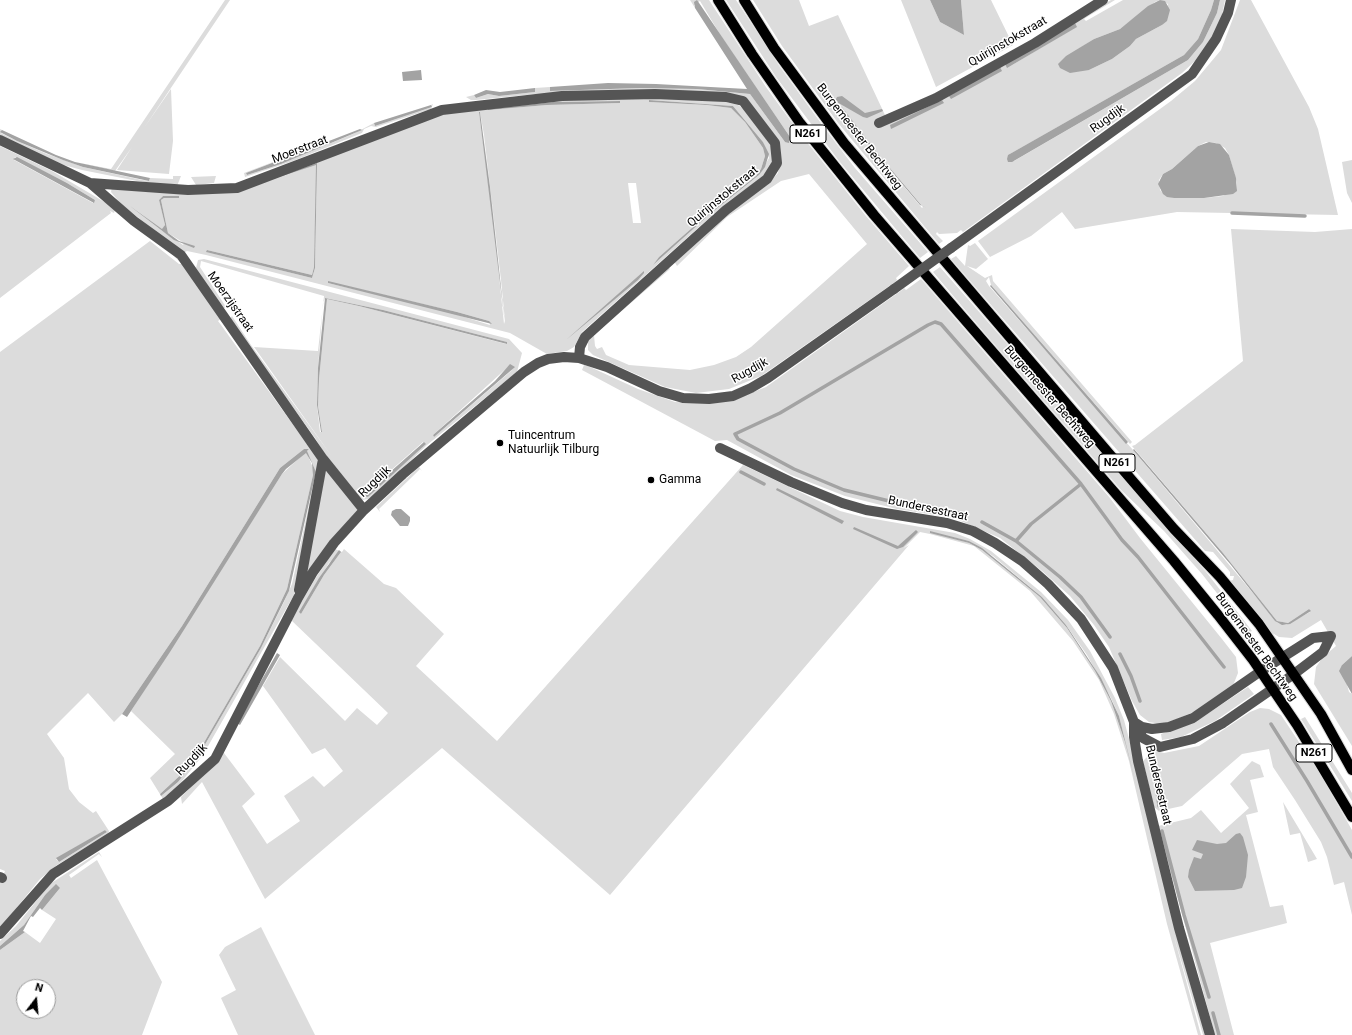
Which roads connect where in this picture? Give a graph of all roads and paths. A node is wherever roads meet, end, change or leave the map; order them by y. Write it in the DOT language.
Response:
graph roads {
  1 [pos="718,0"];
  2 [pos="744,0"];
  3 [pos="1103,0"];
  4 [pos="1231,0"];
  5 [pos="614,95"];
  6 [pos="879,123"];
  7 [pos="0,140"];
  8 [pos="90,183"];
  9 [pos="579,358"];
  10 [pos="720,448"];
  11 [pos="324,459"];
  12 [pos="364,510"];
  13 [pos="298,598"];
  14 [pos="1282,657"];
  15 [pos="1261,671"];
  16 [pos="1294,674"];
  17 [pos="1273,690"];
  18 [pos="1134,722"];
  19 [pos="1352,770"];
  20 [pos="1352,817"];
  21 [pos="0,934"];
  22 [pos="1210,1035"];
  1 -- 15 [label="main road, Burgemeester Bechtweg / N261"];
  2 -- 14 [label="main road, Burgemeester Bechtweg / N261"];
  3 -- 6 [label="street, Quirijnstokstraat"];
  4 -- 9 [label="street, Rugdijk, bridge"];
  5 -- 8 [label="street, Moerstraat"];
  5 -- 9 [label="street, Quirijnstokstraat"];
  7 -- 8 [label="street, Moerstraat"];
  8 -- 11 [label="street, Moerzijstraat"];
  9 -- 12 [label="street, Rugdijk"];
  10 -- 18 [label="street, Bundersestraat"];
  11 -- 12 [label="street, Moerzijstraat"];
  11 -- 13 [label="street"];
  12 -- 13 [label="street, Rugdijk"];
  13 -- 21 [label="street, Rugdijk"];
  14 -- 15 [label="street"];
  14 -- 16 [label="main road, Burgemeester Bechtweg / N261"];
  14 -- 16 [label="street"];
  15 -- 17 [label="main road, Burgemeester Bechtweg / N261"];
  15 -- 18 [label="street"];
  16 -- 17 [label="street"];
  16 -- 19 [label="main road, Burgemeester Bechtweg / N261"];
  17 -- 18 [label="street"];
  17 -- 20 [label="main road, Burgemeester Bechtweg / N261"];
  18 -- 22 [label="street, Bundersestraat"];
}
